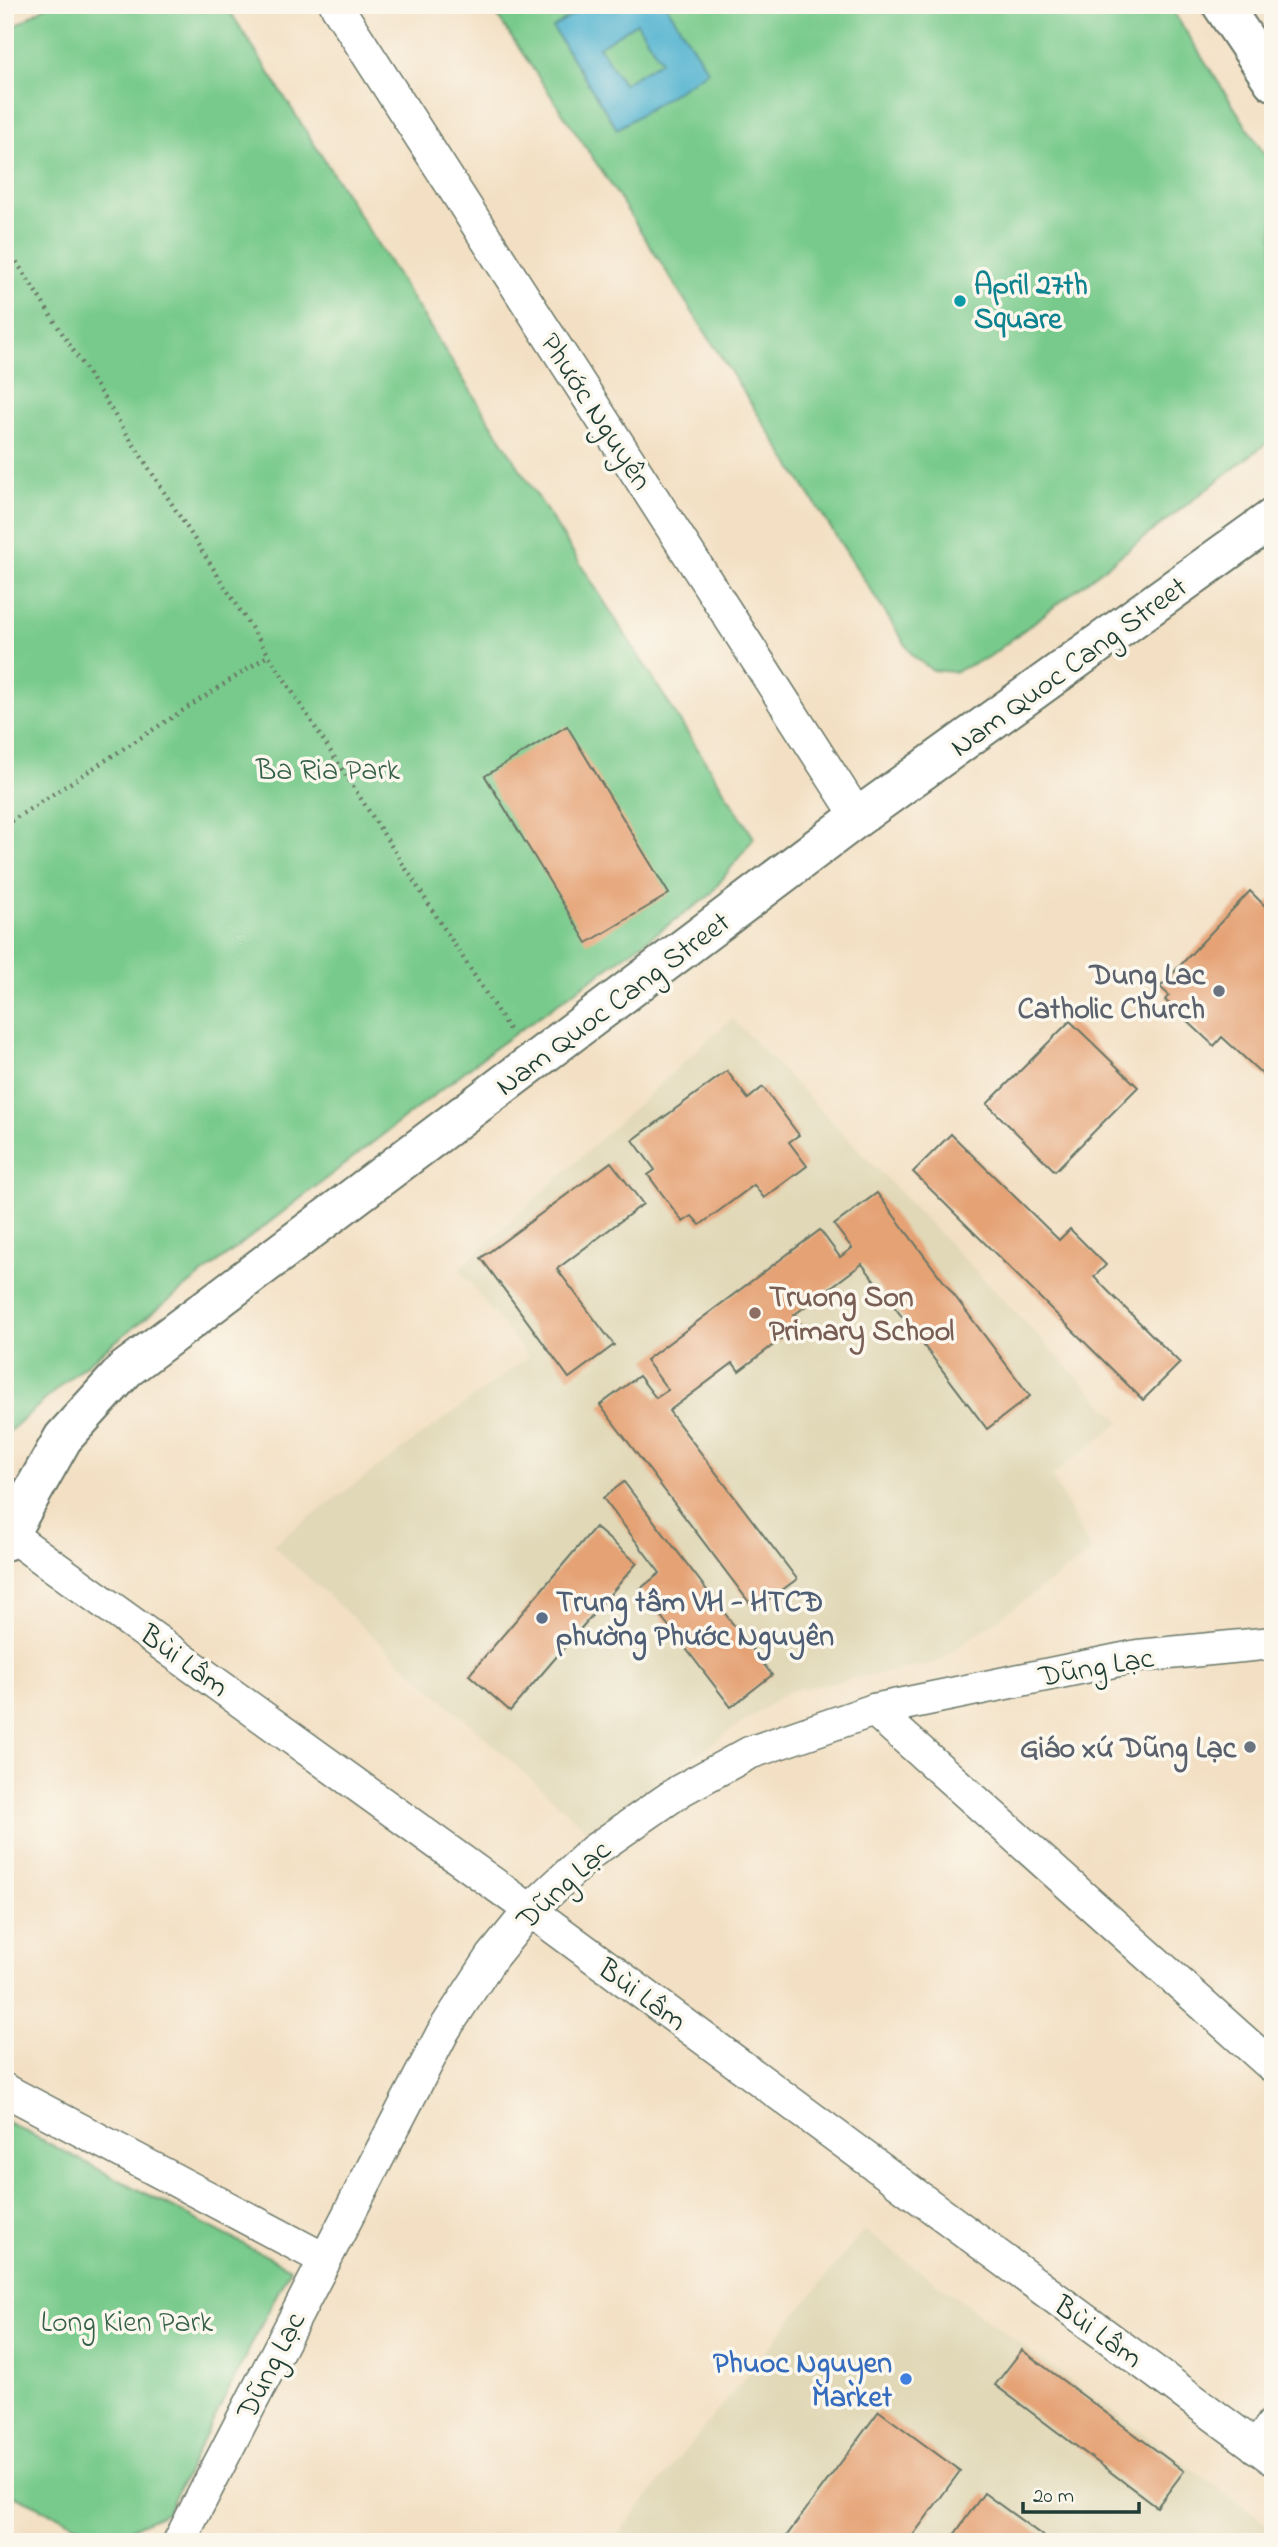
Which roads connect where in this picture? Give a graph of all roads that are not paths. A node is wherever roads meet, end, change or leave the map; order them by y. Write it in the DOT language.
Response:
graph roads {
  1 [pos="336,5"];
  2 [pos="1222,5"];
  3 [pos="1273,81"];
  4 [pos="1273,519"];
  5 [pos="858,817"];
  6 [pos="7,1538"];
  7 [pos="1273,1643"];
  8 [pos="874,1710"];
  9 [pos="530,1910"];
  10 [pos="1273,2067"];
  11 [pos="5,2090"];
  12 [pos="324,2259"];
  13 [pos="1267,2443"];
  14 [pos="178,2542"];
  1 -- 5 [label="street, Phước Nguyên"];
  2 -- 3 [label="street"];
  4 -- 5 [label="street, Nam Quoc Cang Street"];
  5 -- 6 [label="street, Nam Quoc Cang Street"];
  6 -- 9 [label="street, Bùi Lâm"];
  7 -- 8 [label="street, Dũng Lạc"];
  8 -- 9 [label="street, Dũng Lạc"];
  8 -- 10 [label="street"];
  9 -- 12 [label="street, Dũng Lạc"];
  9 -- 13 [label="street, Bùi Lâm"];
  11 -- 12 [label="street"];
  12 -- 14 [label="street, Dũng Lạc"];
}
